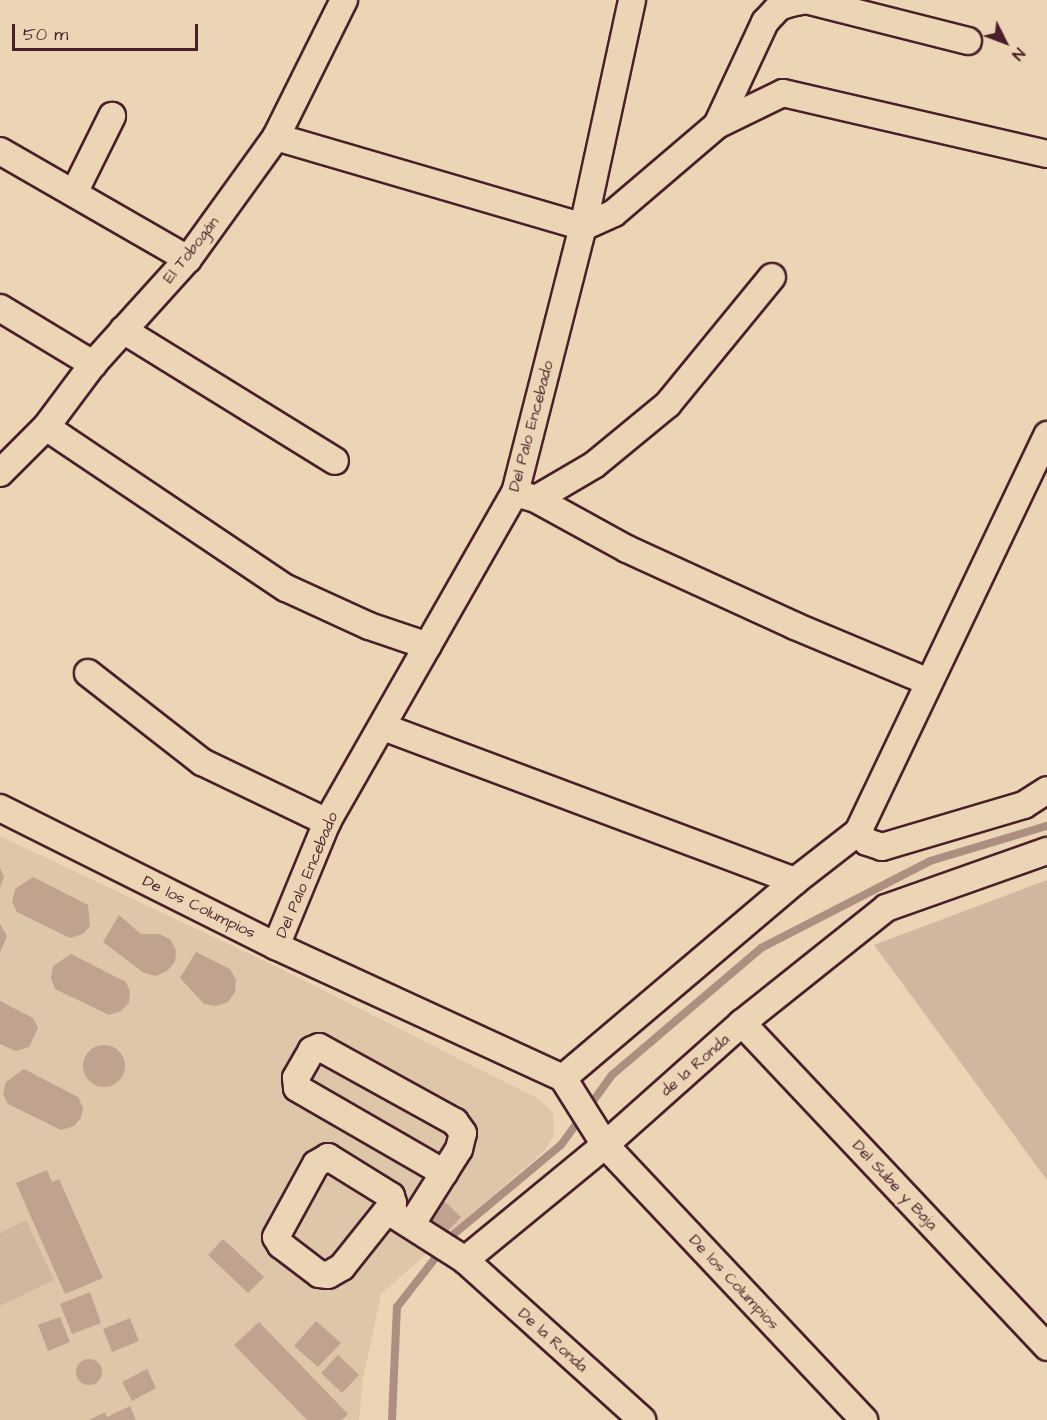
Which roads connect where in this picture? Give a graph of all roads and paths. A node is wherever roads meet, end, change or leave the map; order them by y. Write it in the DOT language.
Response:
graph roads {
  1 [pos="344,0"];
  2 [pos="632,0"];
  3 [pos="968,41"];
  4 [pos="112,116"];
  5 [pos="717,125"];
  6 [pos="276,137"];
  7 [pos="0,151"];
  8 [pos="1047,154"];
  9 [pos="74,192"];
  10 [pos="583,226"];
  11 [pos="188,259"];
  12 [pos="772,277"];
  13 [pos="0,308"];
  14 [pos="123,330"];
  15 [pos="93,364"];
  16 [pos="46,427"];
  17 [pos="1047,435"];
  18 [pos="335,461"];
  19 [pos="0,473"];
  20 [pos="526,496"];
  21 [pos="428,646"];
  22 [pos="88,673"];
  23 [pos="929,682"];
  24 [pos="383,727"];
  25 [pos="1047,790"];
  26 [pos="0,808"];
  27 [pos="327,822"];
  28 [pos="858,832"];
  29 [pos="1047,851"];
  30 [pos="795,881"];
  31 [pos="276,946"];
  32 [pos="742,1023"];
  33 [pos="567,1086"];
  34 [pos="600,1137"];
  35 [pos="444,1173"];
  36 [pos="389,1211"];
  37 [pos="411,1225"];
  38 [pos="450,1252"];
  39 [pos="1047,1347"];
  40 [pos="642,1420"];
  41 [pos="864,1420"];
  1 -- 6 [label="street, El Tobogán"];
  2 -- 10 [label="street, Del Palo Encebado"];
  3 -- 5 [label="street"];
  4 -- 9 [label="street"];
  5 -- 8 [label="street"];
  5 -- 10 [label="street"];
  6 -- 10 [label="street"];
  6 -- 11 [label="street, El Tobogán"];
  7 -- 9 [label="street"];
  9 -- 11 [label="street"];
  10 -- 20 [label="street, Del Palo Encebado"];
  11 -- 14 [label="street, El Tobogán"];
  12 -- 20 [label="street"];
  13 -- 15 [label="street"];
  14 -- 15 [label="street, El Tobogán"];
  14 -- 18 [label="street"];
  15 -- 16 [label="street, El Tobogán"];
  16 -- 19 [label="street, El Tobogán"];
  16 -- 21 [label="street"];
  17 -- 23 [label="street"];
  20 -- 21 [label="street, Del Palo Encebado"];
  20 -- 23 [label="street"];
  21 -- 24 [label="street, Del Palo Encebado"];
  22 -- 27 [label="street"];
  23 -- 28 [label="street"];
  24 -- 27 [label="street, Del Palo Encebado"];
  24 -- 30 [label="street"];
  25 -- 28 [label="street"];
  26 -- 31 [label="street, De los Columpios"];
  27 -- 31 [label="street, Del Palo Encebado"];
  28 -- 30 [label="street"];
  29 -- 32 [label="street, de la Ronda"];
  30 -- 33 [label="street"];
  31 -- 33 [label="street, De los Columpios"];
  32 -- 34 [label="street, de la Ronda"];
  32 -- 39 [label="street, Del Sube y Baja"];
  33 -- 34 [label="street, De los Columpios"];
  34 -- 38 [label="street, de la Ronda"];
  34 -- 41 [label="street, De los Columpios"];
  35 -- 35 [label="street"];
  35 -- 37 [label="street"];
  36 -- 36 [label="street"];
  36 -- 37 [label="street, De la Ronda"];
  37 -- 38 [label="street, De la Ronda"];
  38 -- 40 [label="street, De la Ronda"];
}
